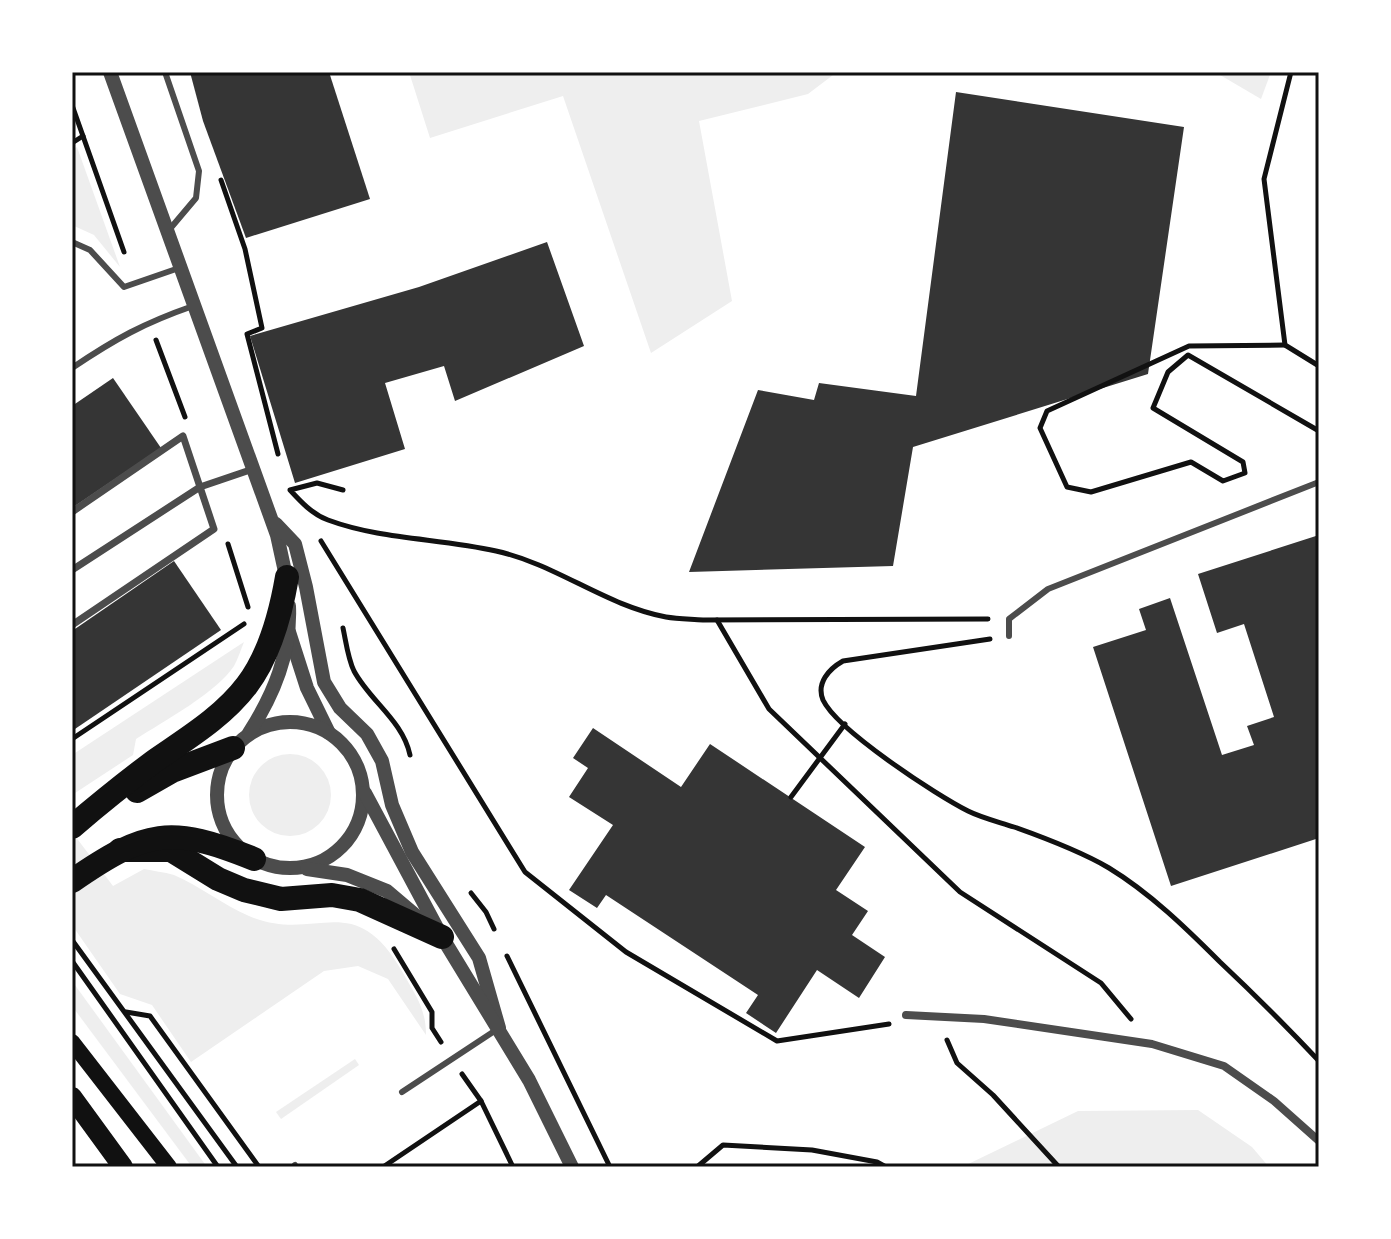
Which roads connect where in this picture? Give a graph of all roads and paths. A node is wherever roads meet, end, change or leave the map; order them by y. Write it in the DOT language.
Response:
graph roads {
  1 [pos="110,72"];
  2 [pos="165,72"];
  3 [pos="1291,72"];
  4 [pos="83,136"];
  5 [pos="72,143"];
  6 [pos="218,174"];
  7 [pos="169,230"];
  8 [pos="72,242"];
  9 [pos="182,267"];
  10 [pos="196,305"];
  11 [pos="1285,345"];
  12 [pos="1319,366"];
  13 [pos="72,368"];
  14 [pos="1319,431"];
  15 [pos="253,469"];
  16 [pos="286,479"];
  17 [pos="1319,482"];
  18 [pos="200,487"];
  19 [pos="290,490"];
  20 [pos="343,490"];
  21 [pos="72,512"];
  22 [pos="303,517"];
  23 [pos="273,521"];
  24 [pos="317,536"];
  25 [pos="324,545"];
  26 [pos="72,570"];
  27 [pos="330,574"];
  28 [pos="287,577"];
  29 [pos="339,616"];
  30 [pos="1009,619"];
  31 [pos="717,620"];
  32 [pos="72,625"];
  33 [pos="289,632"];
  34 [pos="1009,636"];
  35 [pos="845,724"];
  36 [pos="329,733"];
  37 [pos="241,740"];
  38 [pos="410,759"];
  39 [pos="363,789"];
  40 [pos="791,797"];
  41 [pos="72,827"];
  42 [pos="120,850"];
  43 [pos="254,859"];
  44 [pos="296,867"];
  45 [pos="72,881"];
  46 [pos="469,890"];
  47 [pos="498,936"];
  48 [pos="442,937"];
  49 [pos="72,940"];
  50 [pos="504,949"];
  51 [pos="72,961"];
  52 [pos="125,1012"];
  53 [pos="906,1015"];
  54 [pos="938,1017"];
  55 [pos="499,1028"];
  56 [pos="72,1042"];
  57 [pos="1152,1044"];
  58 [pos="452,1059"];
  59 [pos="1319,1061"];
  60 [pos="402,1092"];
  61 [pos="72,1097"];
  62 [pos="481,1101"];
  63 [pos="1319,1141"];
  64 [pos="123,1167"];
  65 [pos="169,1167"];
  66 [pos="218,1167"];
  67 [pos="237,1167"];
  68 [pos="259,1167"];
  69 [pos="383,1167"];
  70 [pos="513,1167"];
  71 [pos="572,1167"];
  72 [pos="610,1167"];
  73 [pos="697,1167"];
  74 [pos="886,1167"];
  75 [pos="1059,1167"];
  1 -- 7 [label="street"];
  2 -- 7 [label="lane"];
  3 -- 11 [label="path"];
  4 -- 5 [label="path"];
  6 -- 15 [label="path"];
  7 -- 9 [label="street"];
  8 -- 9 [label="lane"];
  9 -- 10 [label="street"];
  10 -- 13 [label="lane"];
  10 -- 15 [label="street"];
  11 -- 12 [label="path"];
  11 -- 14 [label="path"];
  15 -- 18 [label="street"];
  15 -- 23 [label="street"];
  16 -- 19 [label="path"];
  17 -- 30 [label="lane"];
  18 -- 21 [label="street"];
  18 -- 26 [label="street"];
  18 -- 32 [label="street"];
  19 -- 20 [label="path"];
  19 -- 22 [label="path"];
  19 -- 31 [label="path"];
  23 -- 28 [label="street"];
  23 -- 55 [label="street"];
  24 -- 25 [label="path"];
  25 -- 27 [label="path"];
  25 -- 54 [label="path"];
  28 -- 33 [label="street"];
  28 -- 41 [label="highway"];
  29 -- 38 [label="path"];
  30 -- 31 [label="path"];
  30 -- 34 [label="lane"];
  31 -- 57 [label="path"];
  33 -- 36 [label="street"];
  33 -- 37 [label="street"];
  34 -- 35 [label="path"];
  35 -- 40 [label="path"];
  35 -- 59 [label="path"];
  36 -- 37 [label="street"];
  36 -- 39 [label="street"];
  37 -- 41 [label="highway"];
  37 -- 43 [label="street"];
  39 -- 44 [label="street"];
  39 -- 48 [label="street"];
  42 -- 43 [label="highway"];
  42 -- 45 [label="highway"];
  42 -- 48 [label="highway"];
  43 -- 44 [label="street"];
  44 -- 48 [label="street"];
  46 -- 47 [label="path"];
  48 -- 55 [label="street"];
  49 -- 52 [label="path"];
  50 -- 72 [label="path"];
  51 -- 66 [label="path"];
  52 -- 67 [label="path"];
  52 -- 68 [label="path"];
  53 -- 54 [label="street"];
  54 -- 57 [label="street"];
  54 -- 75 [label="path"];
  55 -- 58 [label="lane"];
  55 -- 71 [label="street"];
  56 -- 65 [label="main road"];
  57 -- 63 [label="street"];
  58 -- 60 [label="lane"];
  58 -- 62 [label="path"];
  61 -- 64 [label="main road"];
  62 -- 69 [label="path"];
  62 -- 70 [label="path"];
  73 -- 74 [label="path"];
}
